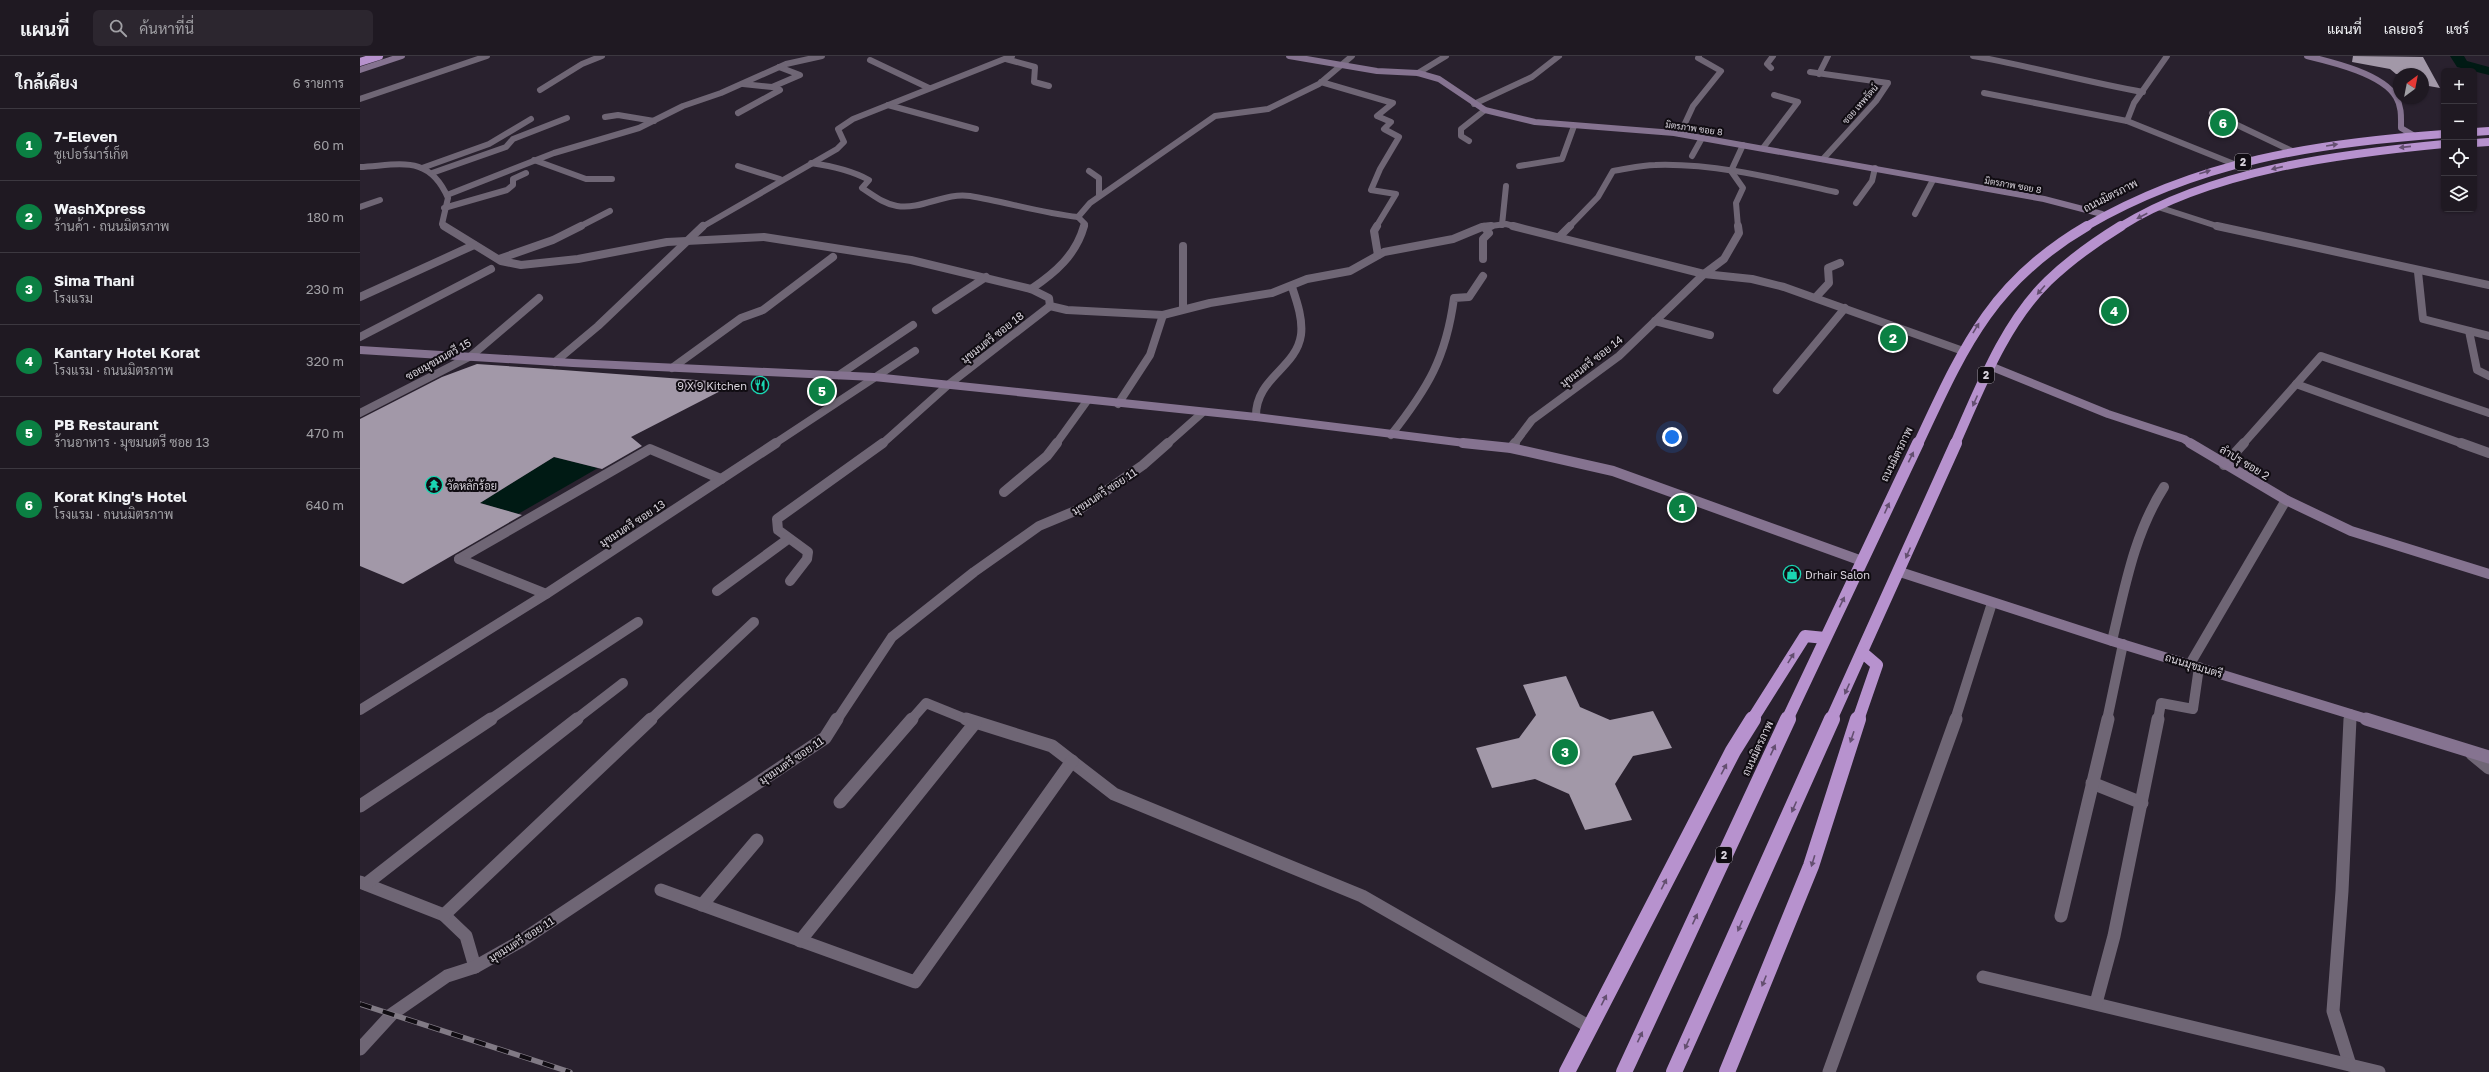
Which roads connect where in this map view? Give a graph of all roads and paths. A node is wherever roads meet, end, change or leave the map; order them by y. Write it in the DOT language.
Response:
graph roads {
  1 [pos="379,56"];
  2 [pos="402,56"];
  3 [pos="487,56"];
  4 [pos="602,56"];
  5 [pos="822,56"];
  6 [pos="1289,56"];
  7 [pos="1352,56"];
  8 [pos="1446,56"];
  9 [pos="1559,56"];
  10 [pos="1699,56"];
  11 [pos="1773,56"];
  12 [pos="1828,56"];
  13 [pos="1973,56"];
  14 [pos="2167,56"];
  15 [pos="2307,56"];
  16 [pos="1009,57"];
  17 [pos="870,60"];
  18 [pos="360,62"];
  19 [pos="1339,65"];
  20 [pos="779,67"];
  21 [pos="1771,68"];
  22 [pos="360,70"];
  23 [pos="1810,72"];
  24 [pos="1418,74"];
  25 [pos="1819,74"];
  26 [pos="1322,82"];
  27 [pos="743,84"];
  28 [pos="1049,86"];
  29 [pos="772,87"];
  30 [pos="929,88"];
  31 [pos="540,90"];
  32 [pos="2143,92"];
  33 [pos="1984,93"];
  34 [pos="1774,95"];
  35 [pos="360,99"];
  36 [pos="1474,104"];
  37 [pos="888,105"];
  38 [pos="1485,110"];
  39 [pos="738,113"];
  40 [pos="2212,113"];
  41 [pos="605,117"];
  42 [pos="567,118"];
  43 [pos="531,119"];
  44 [pos="654,121"];
  45 [pos="2127,121"];
  46 [pos="1574,126"];
  47 [pos="976,129"];
  48 [pos="2489,131"];
  49 [pos="2477,132"];
  50 [pos="1680,134"];
  51 [pos="2441,134"];
  52 [pos="2413,135"];
  53 [pos="1702,138"];
  54 [pos="1469,141"];
  55 [pos="2489,142"];
  56 [pos="2477,143"];
  57 [pos="1743,144"];
  58 [pos="2441,144"];
  59 [pos="1763,148"];
  60 [pos="2292,151"];
  61 [pos="1692,156"];
  62 [pos="1823,158"];
  63 [pos="534,160"];
  64 [pos="811,163"];
  65 [pos="2234,164"];
  66 [pos="738,166"];
  67 [pos="1519,166"];
  68 [pos="360,167"];
  69 [pos="422,168"];
  70 [pos="1875,168"];
  71 [pos="1089,170"];
  72 [pos="1731,170"];
  73 [pos="432,173"];
  74 [pos="526,173"];
  75 [pos="612,180"];
  76 [pos="780,180"];
  77 [pos="1933,180"];
  78 [pos="1506,186"];
  79 [pos="1836,192"];
  80 [pos="447,195"];
  81 [pos="1099,195"];
  82 [pos="380,200"];
  83 [pos="1856,203"];
  84 [pos="360,207"];
  85 [pos="2158,207"];
  86 [pos="444,208"];
  87 [pos="610,211"];
  88 [pos="1915,214"];
  89 [pos="2102,214"];
  90 [pos="1078,217"];
  91 [pos="1502,225"];
  92 [pos="1484,227"];
  93 [pos="1559,237"];
  94 [pos="689,239"];
  95 [pos="474,246"];
  96 [pos="1183,246"];
  97 [pos="1378,255"];
  98 [pos="833,257"];
  99 [pos="499,259"];
  100 [pos="1484,259"];
  101 [pos="1840,263"];
  102 [pos="490,269"];
  103 [pos="2418,272"];
  104 [pos="1704,274"];
  105 [pos="1483,276"];
  106 [pos="986,277"];
  107 [pos="2489,285"];
  108 [pos="1292,287"];
  109 [pos="1031,289"];
  110 [pos="360,297"];
  111 [pos="1816,297"];
  112 [pos="539,298"];
  113 [pos="1050,306"];
  114 [pos="1846,308"];
  115 [pos="1183,309"];
  116 [pos="936,310"];
  117 [pos="1163,315"];
  118 [pos="1655,320"];
  119 [pos="912,325"];
  120 [pos="2469,331"];
  121 [pos="1710,335"];
  122 [pos="2489,336"];
  123 [pos="360,337"];
  124 [pos="360,350"];
  125 [pos="915,351"];
  126 [pos="1963,351"];
  127 [pos="470,356"];
  128 [pos="555,362"];
  129 [pos="1990,366"];
  130 [pos="672,368"];
  131 [pos="839,375"];
  132 [pos="2489,376"];
  133 [pos="874,377"];
  134 [pos="2296,384"];
  135 [pos="948,385"];
  136 [pos="1777,390"];
  137 [pos="1087,401"];
  138 [pos="1118,404"];
  139 [pos="360,413"];
  140 [pos="1202,413"];
  141 [pos="2489,413"];
  142 [pos="1256,417"];
  143 [pos="1391,436"];
  144 [pos="1511,448"];
  145 [pos="2489,453"];
  146 [pos="2224,464"];
  147 [pos="721,479"];
  148 [pos="2164,487"];
  149 [pos="1004,492"];
  150 [pos="2286,500"];
  151 [pos="788,539"];
  152 [pos="1862,561"];
  153 [pos="1900,572"];
  154 [pos="2489,574"];
  155 [pos="790,581"];
  156 [pos="717,591"];
  157 [pos="546,594"];
  158 [pos="1992,603"];
  159 [pos="638,622"];
  160 [pos="754,622"];
  161 [pos="1825,638"];
  162 [pos="2112,641"];
  163 [pos="2123,644"];
  164 [pos="1863,653"];
  165 [pos="2195,665"];
  166 [pos="623,683"];
  167 [pos="360,710"];
  168 [pos="2350,714"];
  169 [pos="975,723"];
  170 [pos="2469,751"];
  171 [pos="2489,757"];
  172 [pos="1072,761"];
  173 [pos="2489,768"];
  174 [pos="2092,783"];
  175 [pos="840,802"];
  176 [pos="2142,803"];
  177 [pos="360,806"];
  178 [pos="757,840"];
  179 [pos="363,883"];
  180 [pos="661,890"];
  181 [pos="702,905"];
  182 [pos="444,915"];
  183 [pos="2061,916"];
  184 [pos="800,941"];
  185 [pos="475,967"];
  186 [pos="1983,977"];
  187 [pos="2096,1004"];
  188 [pos="1590,1027"];
  189 [pos="360,1049"];
  190 [pos="2350,1066"];
  191 [pos="1567,1072"];
  192 [pos="1624,1072"];
  193 [pos="1674,1072"];
  194 [pos="1727,1072"];
  195 [pos="1830,1072"];
  196 [pos="2379,1072"];
  1 -- 18 [label="highway"];
  2 -- 22 [label="street"];
  3 -- 35 [label="street"];
  4 -- 31 [label="street"];
  5 -- 20 [label="street"];
  6 -- 19 [label="street, มิตรภาพ ซอย 8"];
  7 -- 19 [label="street"];
  8 -- 24 [label="street"];
  9 -- 36 [label="street"];
  10 -- 50 [label="street"];
  11 -- 21 [label="street"];
  12 -- 25 [label="street"];
  13 -- 32 [label="street"];
  14 -- 32 [label="street"];
  15 -- 52 [label="street"];
  16 -- 28 [label="street"];
  16 -- 30 [label="street"];
  17 -- 30 [label="street"];
  19 -- 24 [label="street, มิตรภาพ ซอย 8"];
  19 -- 26 [label="street"];
  20 -- 27 [label="street"];
  20 -- 29 [label="street"];
  23 -- 25 [label="street, ซอย เทพรัตน์"];
  24 -- 36 [label="street, มิตรภาพ ซอย 8"];
  25 -- 62 [label="street, ซอย เทพรัตน์"];
  26 -- 81 [label="street"];
  26 -- 97 [label="street"];
  27 -- 29 [label="street"];
  27 -- 44 [label="street"];
  29 -- 39 [label="street"];
  30 -- 37 [label="street"];
  32 -- 45 [label="street"];
  33 -- 45 [label="street"];
  34 -- 59 [label="street"];
  36 -- 38 [label="street, มิตรภาพ ซอย 8"];
  37 -- 47 [label="street"];
  37 -- 64 [label="street"];
  38 -- 46 [label="street, มิตรภาพ ซอย 8"];
  38 -- 54 [label="street"];
  40 -- 60 [label="street"];
  41 -- 44 [label="street"];
  42 -- 73 [label="street"];
  43 -- 69 [label="street"];
  44 -- 63 [label="street"];
  45 -- 65 [label="street"];
  46 -- 50 [label="street, มิตรภาพ ซอย 8"];
  46 -- 67 [label="street"];
  48 -- 49 [label="highway"];
  50 -- 53 [label="street, มิตรภาพ ซอย 8"];
  51 -- 52 [label="highway, ถนนมิตรภาพ / 2"];
  60 -- 52 [label="highway, ถนนมิตรภาพ / 2, one-way"];
  53 -- 57 [label="street, มิตรภาพ ซอย 8"];
  53 -- 61 [label="street"];
  55 -- 56 [label="highway"];
  57 -- 59 [label="street, มิตรภาพ ซอย 8"];
  57 -- 72 [label="street"];
  58 -- 85 [label="highway, 2, one-way"];
  59 -- 62 [label="street, มิตรภาพ ซอย 8"];
  60 -- 65 [label="highway, ถนนมิตรภาพ / 2"];
  62 -- 70 [label="street, มิตรภาพ ซอย 8"];
  63 -- 75 [label="street"];
  63 -- 80 [label="street"];
  64 -- 76 [label="street"];
  64 -- 90 [label="street"];
  89 -- 65 [label="highway, ถนนมิตรภาพ / 2, one-way"];
  66 -- 76 [label="street"];
  68 -- 69 [label="street"];
  69 -- 73 [label="street"];
  70 -- 77 [label="street, มิตรภาพ ซอย 8"];
  70 -- 83 [label="street"];
  71 -- 81 [label="street"];
  72 -- 79 [label="street"];
  72 -- 93 [label="street"];
  72 -- 104 [label="street, มุขมนตรี ซอย 14"];
  73 -- 80 [label="street"];
  74 -- 86 [label="street"];
  76 -- 94 [label="street"];
  77 -- 88 [label="street"];
  77 -- 89 [label="street, มิตรภาพ ซอย 8"];
  78 -- 91 [label="street"];
  80 -- 86 [label="street"];
  81 -- 90 [label="street"];
  82 -- 84 [label="street"];
  85 -- 103 [label="street"];
  85 -- 129 [label="highway, 2, one-way"];
  86 -- 95 [label="street"];
  87 -- 99 [label="street"];
  126 -- 89 [label="highway, ถนนมิตรภาพ / 2, one-way"];
  90 -- 109 [label="street"];
  91 -- 92 [label="street"];
  91 -- 93 [label="street"];
  92 -- 97 [label="street"];
  92 -- 100 [label="street"];
  93 -- 104 [label="street"];
  94 -- 99 [label="street"];
  94 -- 106 [label="street"];
  94 -- 128 [label="street"];
  95 -- 99 [label="street"];
  95 -- 110 [label="street"];
  96 -- 115 [label="street"];
  97 -- 108 [label="street"];
  98 -- 130 [label="street"];
  101 -- 111 [label="street"];
  102 -- 123 [label="street"];
  103 -- 107 [label="street"];
  103 -- 120 [label="street"];
  104 -- 111 [label="street"];
  104 -- 118 [label="street, มุขมนตรี ซอย 14"];
  105 -- 143 [label="street"];
  106 -- 109 [label="street"];
  106 -- 116 [label="street"];
  108 -- 115 [label="street"];
  108 -- 142 [label="street"];
  109 -- 113 [label="street"];
  111 -- 114 [label="street"];
  112 -- 127 [label="street, ซอยมุขมนตรี 15"];
  113 -- 117 [label="street"];
  113 -- 135 [label="street, มุขมนตรี ซอย 18"];
  114 -- 126 [label="street"];
  114 -- 136 [label="street"];
  115 -- 117 [label="street"];
  117 -- 138 [label="street"];
  118 -- 121 [label="street"];
  118 -- 144 [label="street, มุขมนตรี ซอย 14"];
  119 -- 131 [label="street"];
  120 -- 122 [label="street"];
  120 -- 132 [label="street"];
  124 -- 127 [label="street"];
  125 -- 133 [label="street, มุขมนตรี ซอย 13"];
  152 -- 126 [label="highway, ถนนมิตรภาพ / 2, one-way"];
  127 -- 128 [label="street"];
  127 -- 139 [label="street, ซอยมุขมนตรี 15"];
  128 -- 130 [label="street"];
  129 -- 146 [label="street, ลำปรุ ซอย 2"];
  129 -- 153 [label="highway, 2, one-way"];
  130 -- 131 [label="street"];
  131 -- 133 [label="street"];
  133 -- 135 [label="street"];
  133 -- 147 [label="street, มุขมนตรี ซอย 13"];
  134 -- 141 [label="street"];
  134 -- 145 [label="street"];
  134 -- 146 [label="street"];
  135 -- 137 [label="street"];
  135 -- 151 [label="street, มุขมนตรี ซอย 18"];
  137 -- 138 [label="street"];
  137 -- 149 [label="street"];
  138 -- 140 [label="street"];
  140 -- 142 [label="street"];
  140 -- 185 [label="street, มุขมนตรี ซอย 11"];
  142 -- 143 [label="street"];
  143 -- 144 [label="street"];
  144 -- 152 [label="street"];
  146 -- 150 [label="street, ลำปรุ ซอย 2"];
  147 -- 157 [label="street, มุขมนตรี ซอย 13"];
  147 -- 157 [label="street"];
  148 -- 162 [label="street"];
  150 -- 154 [label="street, ลำปรุ ซอย 2"];
  150 -- 165 [label="street"];
  151 -- 155 [label="street"];
  151 -- 156 [label="street"];
  161 -- 152 [label="highway, ถนนมิตรภาพ / 2, one-way"];
  153 -- 158 [label="street, ถนนมุขมนตรี"];
  153 -- 164 [label="highway, 2"];
  157 -- 167 [label="street, มุขมนตรี ซอย 13"];
  158 -- 162 [label="street, ถนนมุขมนตรี"];
  158 -- 195 [label="street"];
  159 -- 177 [label="street"];
  160 -- 182 [label="street"];
  188 -- 161 [label="highway, one-way"];
  192 -- 161 [label="highway, ถนนมิตรภาพ / 2, one-way"];
  162 -- 163 [label="street, ถนนมุขมนตรี"];
  163 -- 165 [label="street, ถนนมุขมนตรี"];
  163 -- 174 [label="street"];
  164 -- 193 [label="highway, 2, one-way"];
  164 -- 194 [label="highway, one-way"];
  165 -- 168 [label="street, ถนนมุขมนตรี"];
  165 -- 176 [label="street"];
  166 -- 179 [label="street"];
  168 -- 170 [label="street, ถนนมุขมนตรี"];
  168 -- 190 [label="street"];
  169 -- 172 [label="street"];
  169 -- 175 [label="street"];
  169 -- 184 [label="street"];
  170 -- 171 [label="street, ถนนมุขมนตรี"];
  170 -- 173 [label="street"];
  172 -- 184 [label="street"];
  172 -- 188 [label="street"];
  174 -- 176 [label="street"];
  174 -- 183 [label="street"];
  176 -- 187 [label="street"];
  178 -- 181 [label="street"];
  179 -- 182 [label="street"];
  180 -- 181 [label="street"];
  181 -- 184 [label="street"];
  182 -- 185 [label="street"];
  185 -- 189 [label="street, มุขมนตรี ซอย 11"];
  186 -- 187 [label="street"];
  187 -- 190 [label="street"];
  188 -- 191 [label="highway"];
  190 -- 196 [label="street"];
}
